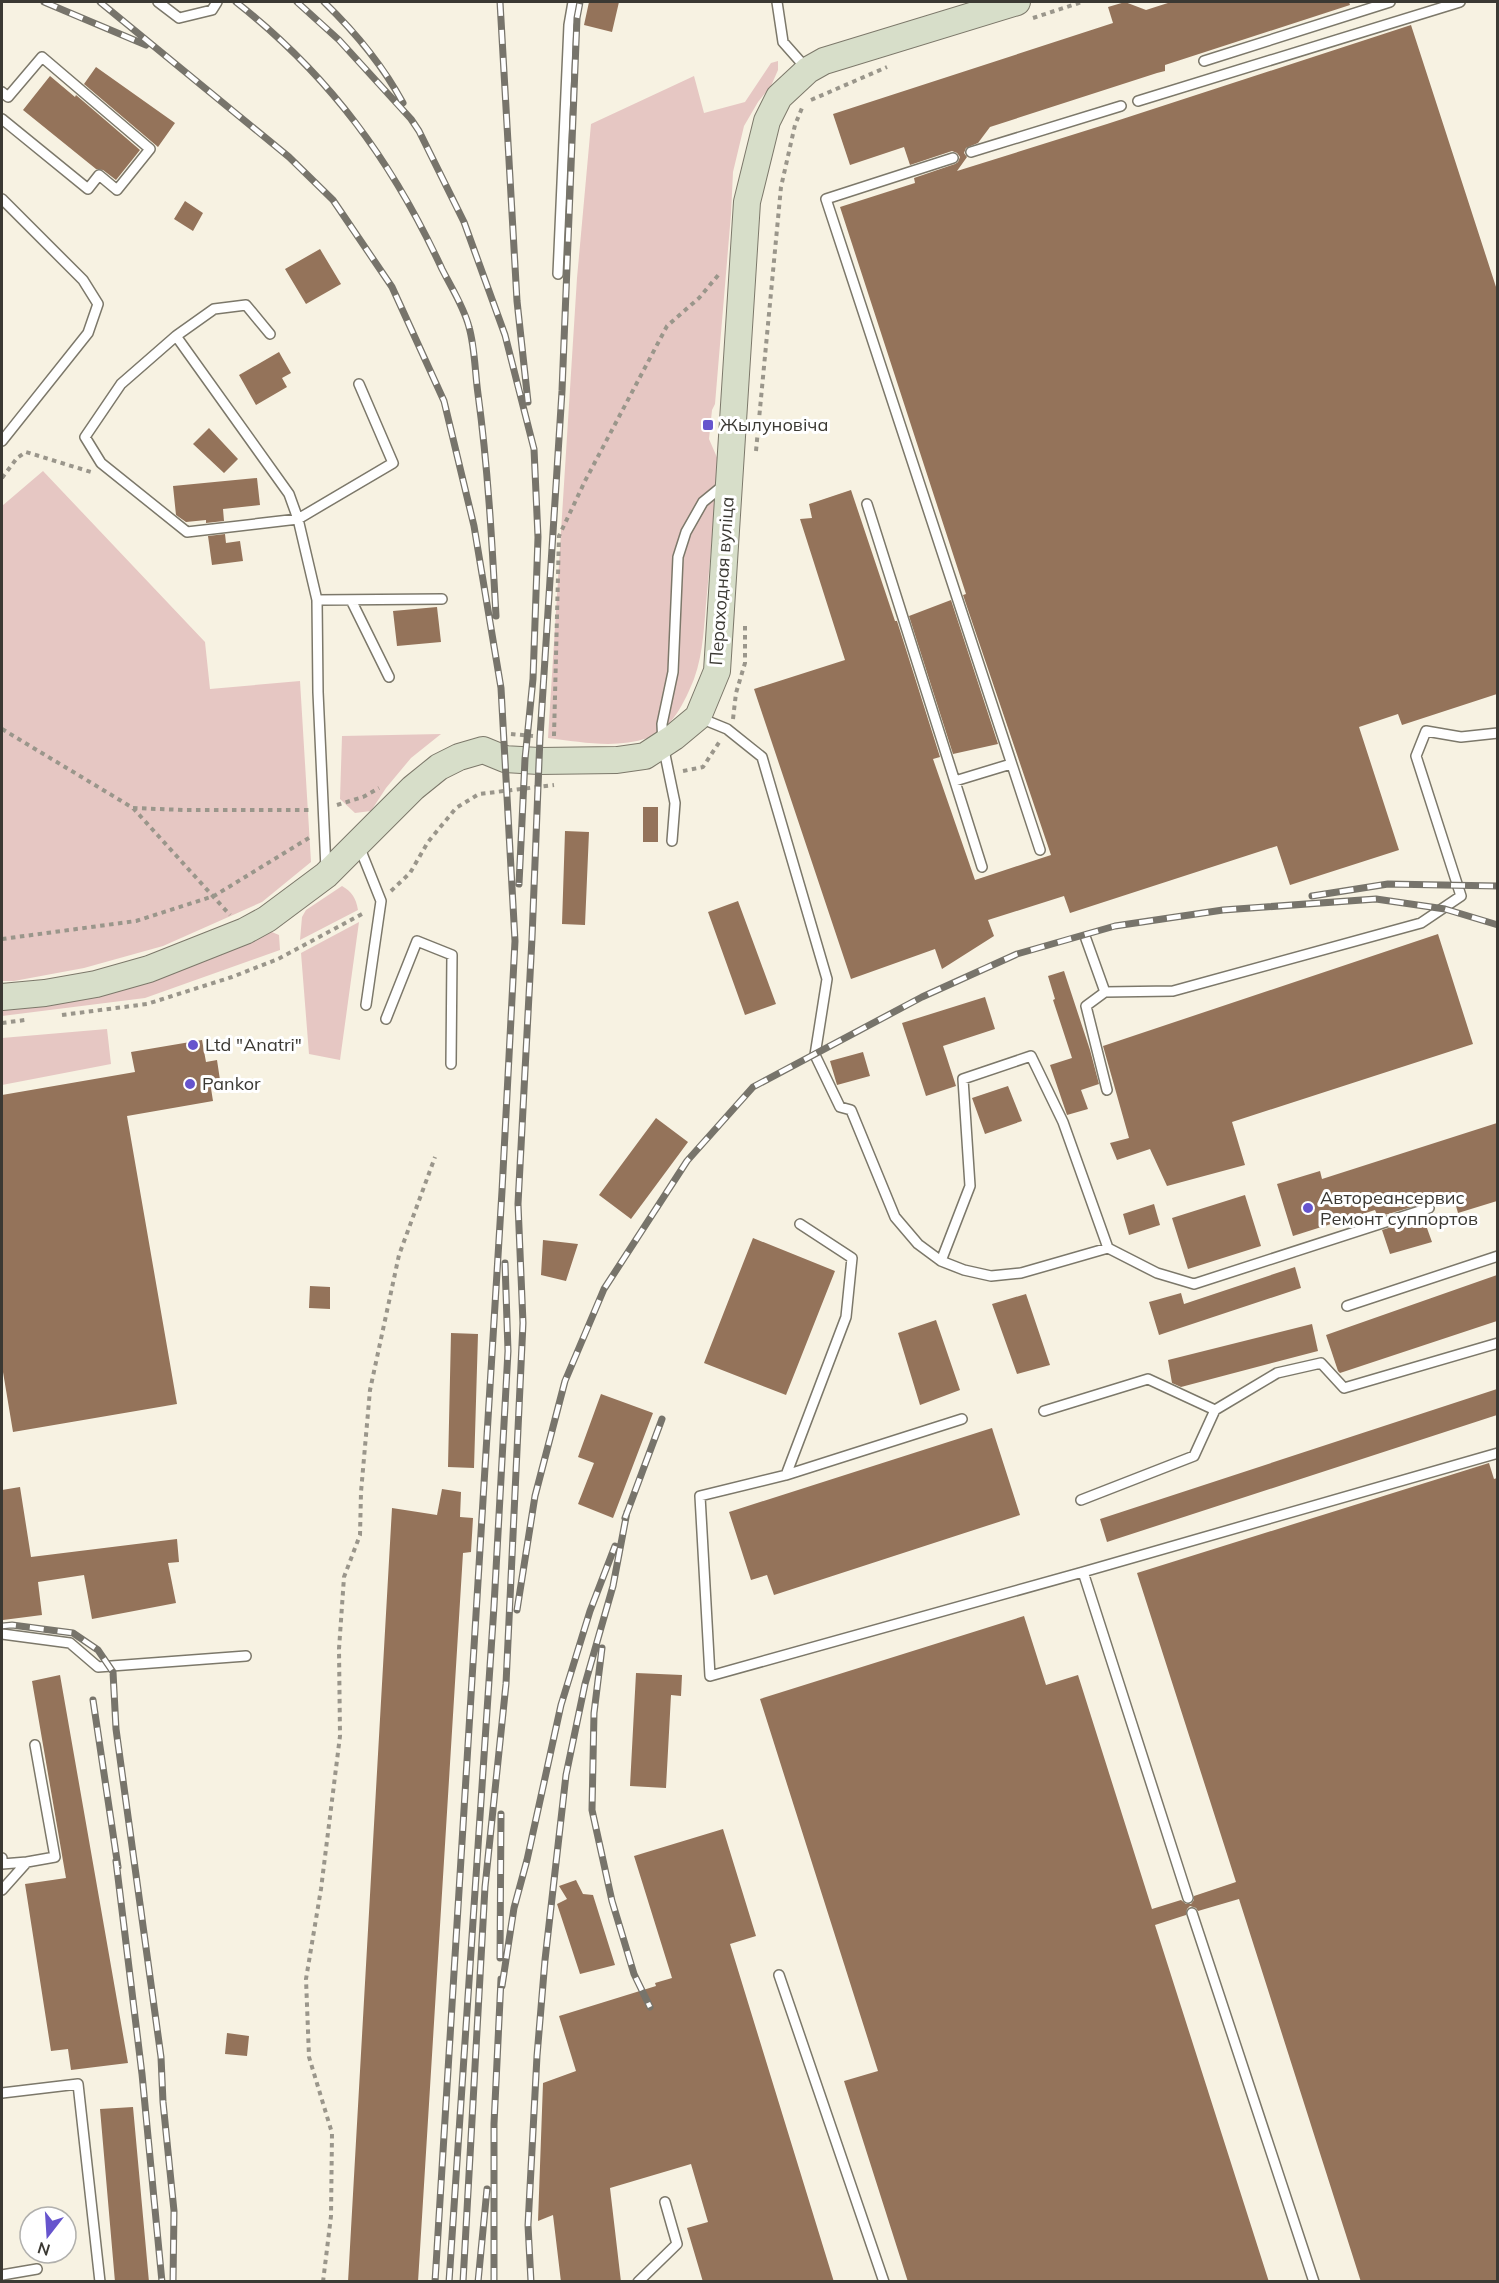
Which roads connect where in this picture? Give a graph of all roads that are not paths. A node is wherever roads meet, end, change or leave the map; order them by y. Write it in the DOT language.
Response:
graph roads {
  1 [pos="158,2"];
  2 [pos="217,2"];
  3 [pos="573,2"];
  4 [pos="777,2"];
  5 [pos="1017,2"];
  6 [pos="1390,2"];
  7 [pos="1460,2"];
  8 [pos="1204,61"];
  9 [pos="808,70"];
  10 [pos="2,92"];
  11 [pos="1138,101"];
  12 [pos="1121,106"];
  13 [pos="2,119"];
  14 [pos="971,152"];
  15 [pos="953,158"];
  16 [pos="2,200"];
  17 [pos="558,274"];
  18 [pos="270,334"];
  19 [pos="176,336"];
  20 [pos="359,384"];
  21 [pos="2,441"];
  22 [pos="728,482"];
  23 [pos="867,504"];
  24 [pos="298,519"];
  25 [pos="442,599"];
  26 [pos="317,600"];
  27 [pos="351,600"];
  28 [pos="389,677"];
  29 [pos="698,717"];
  30 [pos="1497,733"];
  31 [pos="663,745"];
  32 [pos="1011,764"];
  33 [pos="955,781"];
  34 [pos="672,841"];
  35 [pos="358,844"];
  36 [pos="1040,850"];
  37 [pos="982,867"];
  38 [pos="326,875"];
  39 [pos="1086,939"];
  40 [pos="1105,992"];
  41 [pos="2,997"];
  42 [pos="366,1005"];
  43 [pos="386,1019"];
  44 [pos="451,1064"];
  45 [pos="1107,1090"];
  46 [pos="1430,1208"];
  47 [pos="800,1224"];
  48 [pos="1108,1248"];
  49 [pos="1497,1256"];
  50 [pos="941,1261"];
  51 [pos="1347,1306"];
  52 [pos="1497,1343"];
  53 [pos="1215,1410"];
  54 [pos="1044,1411"];
  55 [pos="962,1419"];
  56 [pos="1497,1453"];
  57 [pos="786,1475"];
  58 [pos="1081,1500"];
  59 [pos="1083,1572"];
  60 [pos="2,1634"];
  61 [pos="246,1656"];
  62 [pos="35,1744"];
  63 [pos="2,1858"];
  64 [pos="27,1862"];
  65 [pos="2,1890"];
  66 [pos="1188,1898"];
  67 [pos="1192,1913"];
  68 [pos="779,1975"];
  69 [pos="2,2093"];
  70 [pos="665,2202"];
  71 [pos="37,2269"];
  72 [pos="2,2276"];
  73 [pos="100,2282"];
  74 [pos="638,2282"];
  75 [pos="884,2282"];
  76 [pos="1314,2282"];
  1 -- 2 [label="lane"];
  3 -- 17 [label="lane"];
  4 -- 9 [label="lane"];
  5 -- 9 [label="street, Пераходная вуліца"];
  6 -- 8 [label="lane"];
  7 -- 11 [label="lane"];
  9 -- 22 [label="street, Пераходная вуліца"];
  10 -- 13 [label="lane"];
  12 -- 14 [label="lane"];
  15 -- 32 [label="lane"];
  16 -- 21 [label="lane"];
  18 -- 19 [label="lane"];
  19 -- 24 [label="lane"];
  19 -- 24 [label="lane"];
  20 -- 24 [label="lane"];
  22 -- 29 [label="street, Пераходная вуліца"];
  22 -- 31 [label="lane"];
  23 -- 33 [label="lane"];
  24 -- 26 [label="lane"];
  25 -- 27 [label="lane"];
  26 -- 27 [label="lane"];
  26 -- 38 [label="lane"];
  27 -- 28 [label="lane"];
  29 -- 31 [label="street, Пераходная вуліца"];
  29 -- 50 [label="lane"];
  30 -- 40 [label="lane"];
  31 -- 34 [label="lane"];
  31 -- 35 [label="street, Пераходная вуліца"];
  32 -- 33 [label="lane"];
  32 -- 36 [label="lane"];
  33 -- 37 [label="lane"];
  35 -- 38 [label="street, Пераходная вуліца"];
  35 -- 42 [label="lane"];
  38 -- 41 [label="street, Пераходная вуліца"];
  39 -- 40 [label="lane"];
  40 -- 45 [label="lane"];
  43 -- 44 [label="lane"];
  46 -- 48 [label="lane"];
  47 -- 57 [label="lane"];
  48 -- 50 [label="lane"];
  48 -- 50 [label="lane"];
  49 -- 51 [label="lane"];
  52 -- 53 [label="lane"];
  53 -- 54 [label="lane"];
  53 -- 58 [label="lane"];
  55 -- 57 [label="lane"];
  56 -- 59 [label="lane"];
  57 -- 59 [label="lane"];
  59 -- 66 [label="lane"];
  60 -- 61 [label="lane"];
  62 -- 64 [label="lane"];
  63 -- 64 [label="lane"];
  64 -- 65 [label="lane"];
  67 -- 76 [label="lane"];
  68 -- 75 [label="lane"];
  69 -- 73 [label="lane"];
  70 -- 74 [label="lane"];
  71 -- 72 [label="lane"];
}
